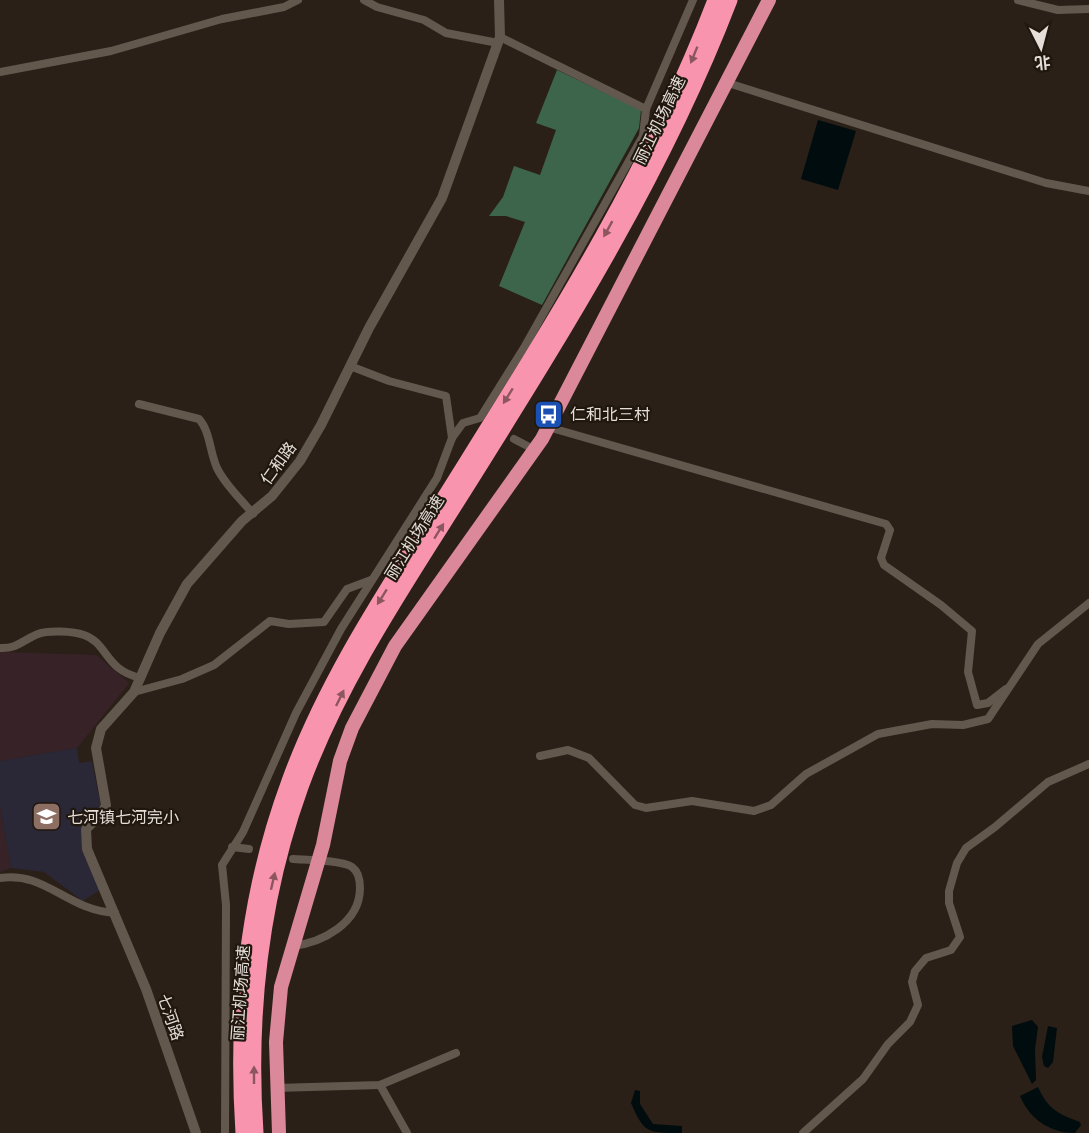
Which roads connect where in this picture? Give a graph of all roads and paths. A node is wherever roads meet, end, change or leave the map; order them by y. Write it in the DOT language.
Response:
graph roads {
  1 [pos="298,0"];
  2 [pos="364,0"];
  3 [pos="498,0"];
  4 [pos="693,0"];
  5 [pos="716,0"];
  6 [pos="730,0"];
  7 [pos="769,0"];
  8 [pos="1018,0"];
  9 [pos="1089,9"];
  10 [pos="499,40"];
  11 [pos="0,72"];
  12 [pos="728,83"];
  13 [pos="646,109"];
  14 [pos="1089,191"];
  15 [pos="350,366"];
  16 [pos="139,404"];
  17 [pos="548,427"];
  18 [pos="452,438"];
  19 [pos="514,438"];
  20 [pos="535,450"];
  21 [pos="253,514"];
  22 [pos="371,579"];
  23 [pos="1089,603"];
  24 [pos="0,648"];
  25 [pos="141,678"];
  26 [pos="1011,685"];
  27 [pos="134,692"];
  28 [pos="540,756"];
  29 [pos="1089,764"];
  30 [pos="232,847"];
  31 [pos="249,849"];
  32 [pos="293,859"];
  33 [pos="0,878"];
  34 [pos="114,913"];
  35 [pos="291,946"];
  36 [pos="456,1053"];
  37 [pos="380,1085"];
  38 [pos="276,1088"];
  39 [pos="196,1133"];
  40 [pos="225,1133"];
  41 [pos="243,1133"];
  42 [pos="256,1133"];
  43 [pos="279,1133"];
  44 [pos="407,1133"];
  45 [pos="803,1133"];
  1 -- 11 [label="street"];
  2 -- 10 [label="street"];
  3 -- 10 [label="street, 仁和路"];
  4 -- 13 [label="street"];
  5 -- 41 [label="highway, 丽江机场高速, one-way"];
  42 -- 6 [label="highway, 丽江机场高速, one-way"];
  7 -- 12 [label="highway"];
  8 -- 9 [label="street"];
  10 -- 13 [label="street"];
  10 -- 15 [label="street, 仁和路"];
  12 -- 14 [label="street"];
  12 -- 17 [label="highway"];
  13 -- 18 [label="street"];
  15 -- 18 [label="street"];
  15 -- 21 [label="street, 仁和路"];
  16 -- 21 [label="street"];
  17 -- 20 [label="highway"];
  17 -- 26 [label="street"];
  18 -- 22 [label="street"];
  19 -- 20 [label="street"];
  20 -- 35 [label="highway"];
  21 -- 25 [label="street, 仁和路"];
  22 -- 27 [label="street"];
  22 -- 30 [label="street"];
  23 -- 26 [label="street"];
  24 -- 25 [label="street"];
  25 -- 27 [label="street, 仁和路"];
  26 -- 28 [label="street"];
  27 -- 34 [label="street, 仁和路"];
  29 -- 45 [label="street"];
  30 -- 31 [label="street"];
  30 -- 40 [label="street"];
  32 -- 35 [label="street"];
  33 -- 34 [label="street"];
  34 -- 39 [label="street, 七河路"];
  35 -- 38 [label="highway"];
  36 -- 37 [label="street"];
  37 -- 38 [label="street"];
  37 -- 44 [label="street"];
  38 -- 43 [label="highway"];
}
